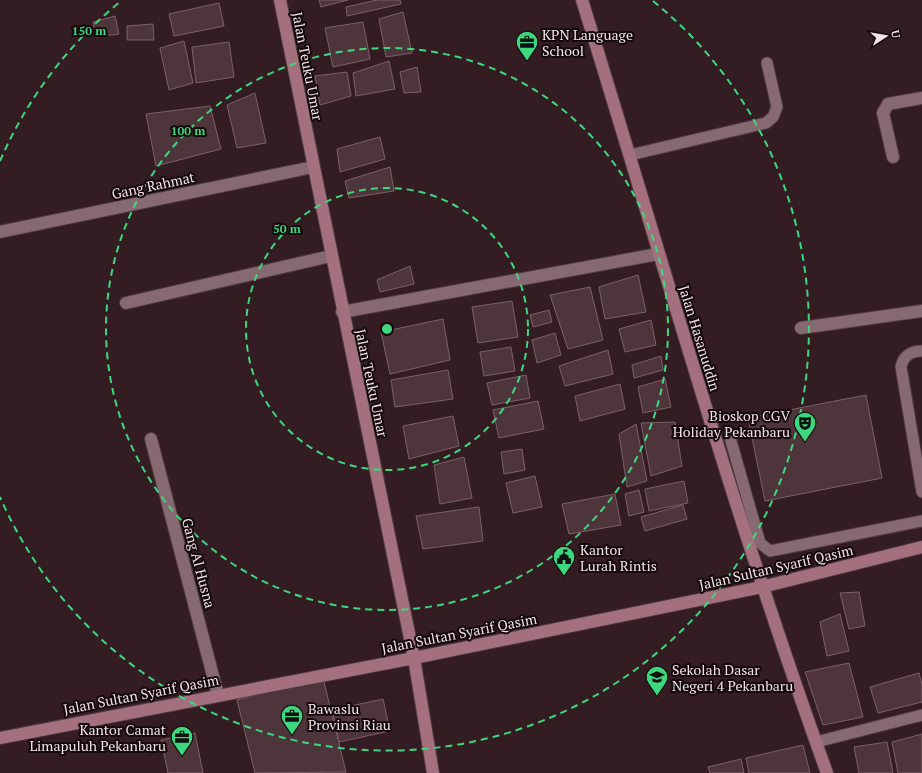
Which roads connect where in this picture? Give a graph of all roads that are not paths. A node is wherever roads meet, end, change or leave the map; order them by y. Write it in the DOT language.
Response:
graph roads {
  1 [pos="280,0"];
  2 [pos="582,0"];
  3 [pos="767,63"];
  4 [pos="922,98"];
  5 [pos="630,155"];
  6 [pos="893,157"];
  7 [pos="313,167"];
  8 [pos="0,232"];
  9 [pos="658,254"];
  10 [pos="331,256"];
  11 [pos="126,302"];
  12 [pos="922,311"];
  13 [pos="342,312"];
  14 [pos="801,328"];
  15 [pos="922,351"];
  16 [pos="151,439"];
  17 [pos="731,441"];
  18 [pos="922,492"];
  19 [pos="922,521"];
  20 [pos="922,547"];
  21 [pos="762,587"];
  22 [pos="414,658"];
  23 [pos="218,694"];
  24 [pos="922,715"];
  25 [pos="0,738"];
  26 [pos="816,742"];
  27 [pos="433,773"];
  28 [pos="827,773"];
  1 -- 7 [label="street, Jalan Teuku Umar"];
  2 -- 5 [label="street, Jalan Hasanuddin"];
  3 -- 5 [label="lane"];
  4 -- 6 [label="street"];
  5 -- 9 [label="street, Jalan Hasanuddin"];
  7 -- 8 [label="street, Gang Rahmat"];
  7 -- 10 [label="street, Jalan Teuku Umar"];
  9 -- 13 [label="street"];
  9 -- 21 [label="street, Jalan Hasanuddin"];
  10 -- 11 [label="street"];
  10 -- 13 [label="street, Jalan Teuku Umar"];
  12 -- 14 [label="street"];
  13 -- 22 [label="street, Jalan Teuku Umar"];
  15 -- 18 [label="lane"];
  16 -- 23 [label="street, Gang Al Husna"];
  17 -- 19 [label="lane"];
  20 -- 21 [label="street, Jalan Sultan Syarif Qasim"];
  21 -- 22 [label="street, Jalan Sultan Syarif Qasim"];
  21 -- 26 [label="street, Jalan Hasanuddin"];
  22 -- 23 [label="street, Jalan Sultan Syarif Qasim"];
  22 -- 27 [label="street, Jalan Teuku Umar"];
  23 -- 25 [label="street, Jalan Sultan Syarif Qasim"];
  24 -- 26 [label="lane"];
  26 -- 28 [label="street, Jalan Hasanuddin"];
}
